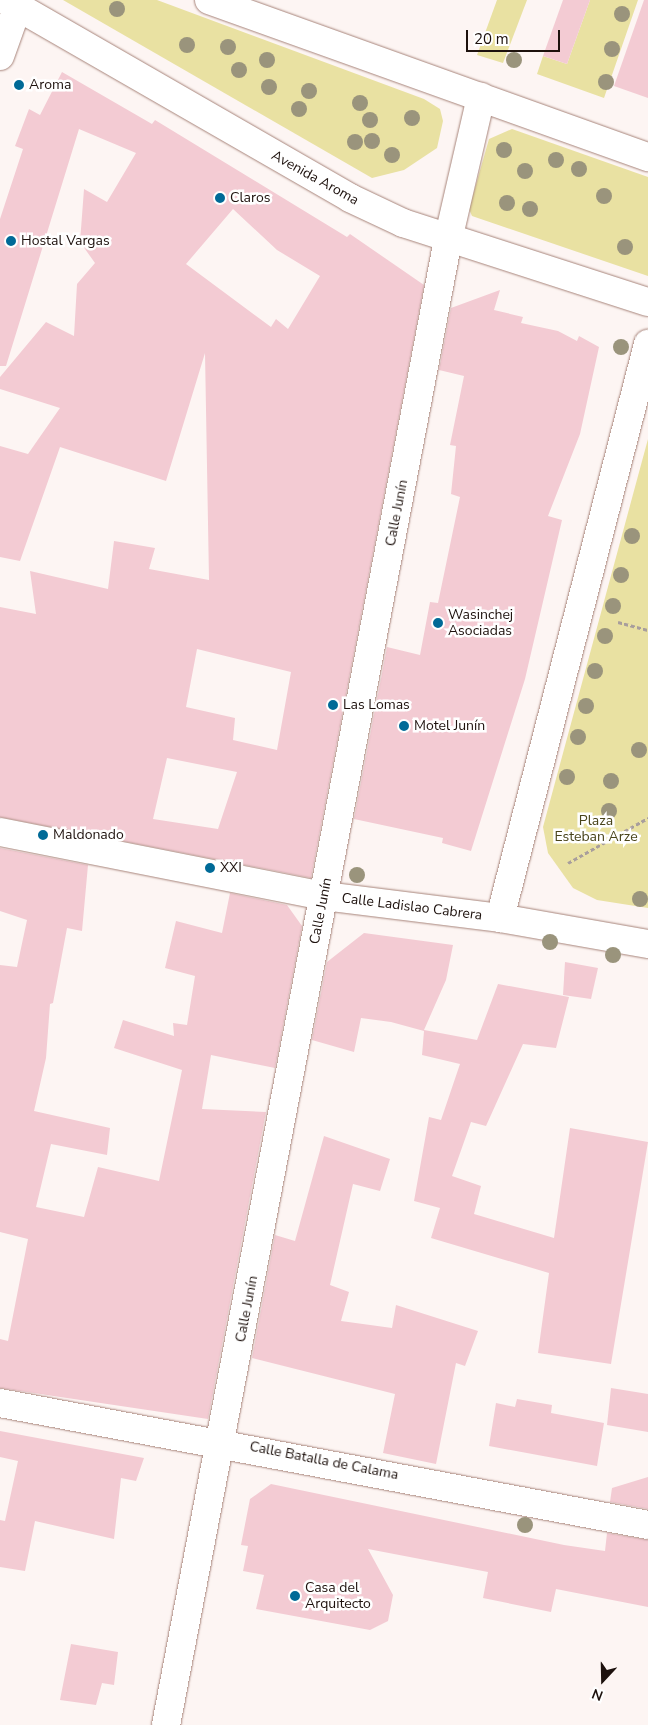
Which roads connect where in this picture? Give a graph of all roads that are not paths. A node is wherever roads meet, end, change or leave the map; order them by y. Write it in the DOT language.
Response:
graph roads {
  1 [pos="208,0"];
  2 [pos="14,2"];
  3 [pos="0,56"];
  4 [pos="481,97"];
  5 [pos="648,157"];
  6 [pos="448,240"];
  7 [pos="648,302"];
  8 [pos="648,344"];
  9 [pos="0,832"];
  10 [pos="324,896"];
  11 [pos="500,918"];
  12 [pos="648,944"];
  13 [pos="0,1403"];
  14 [pos="222,1441"];
  15 [pos="648,1525"];
  16 [pos="166,1725"];
  1 -- 4 [label="street"];
  2 -- 3 [label="street"];
  2 -- 6 [label="street, Avenida Aroma"];
  4 -- 5 [label="street"];
  4 -- 6 [label="street, Calle Junín"];
  6 -- 7 [label="street, Avenida Aroma"];
  6 -- 10 [label="street, Calle Junín"];
  8 -- 11 [label="street"];
  9 -- 10 [label="street, Calle Ladislao Cabrera"];
  10 -- 11 [label="street, Calle Ladislao Cabrera"];
  10 -- 14 [label="street, Calle Junín"];
  11 -- 12 [label="street, Calle Ladislao Cabrera"];
  13 -- 14 [label="street, Calle Batalla de Calama"];
  14 -- 15 [label="street, Calle Batalla de Calama"];
  14 -- 16 [label="street, Calle Junín"];
}
